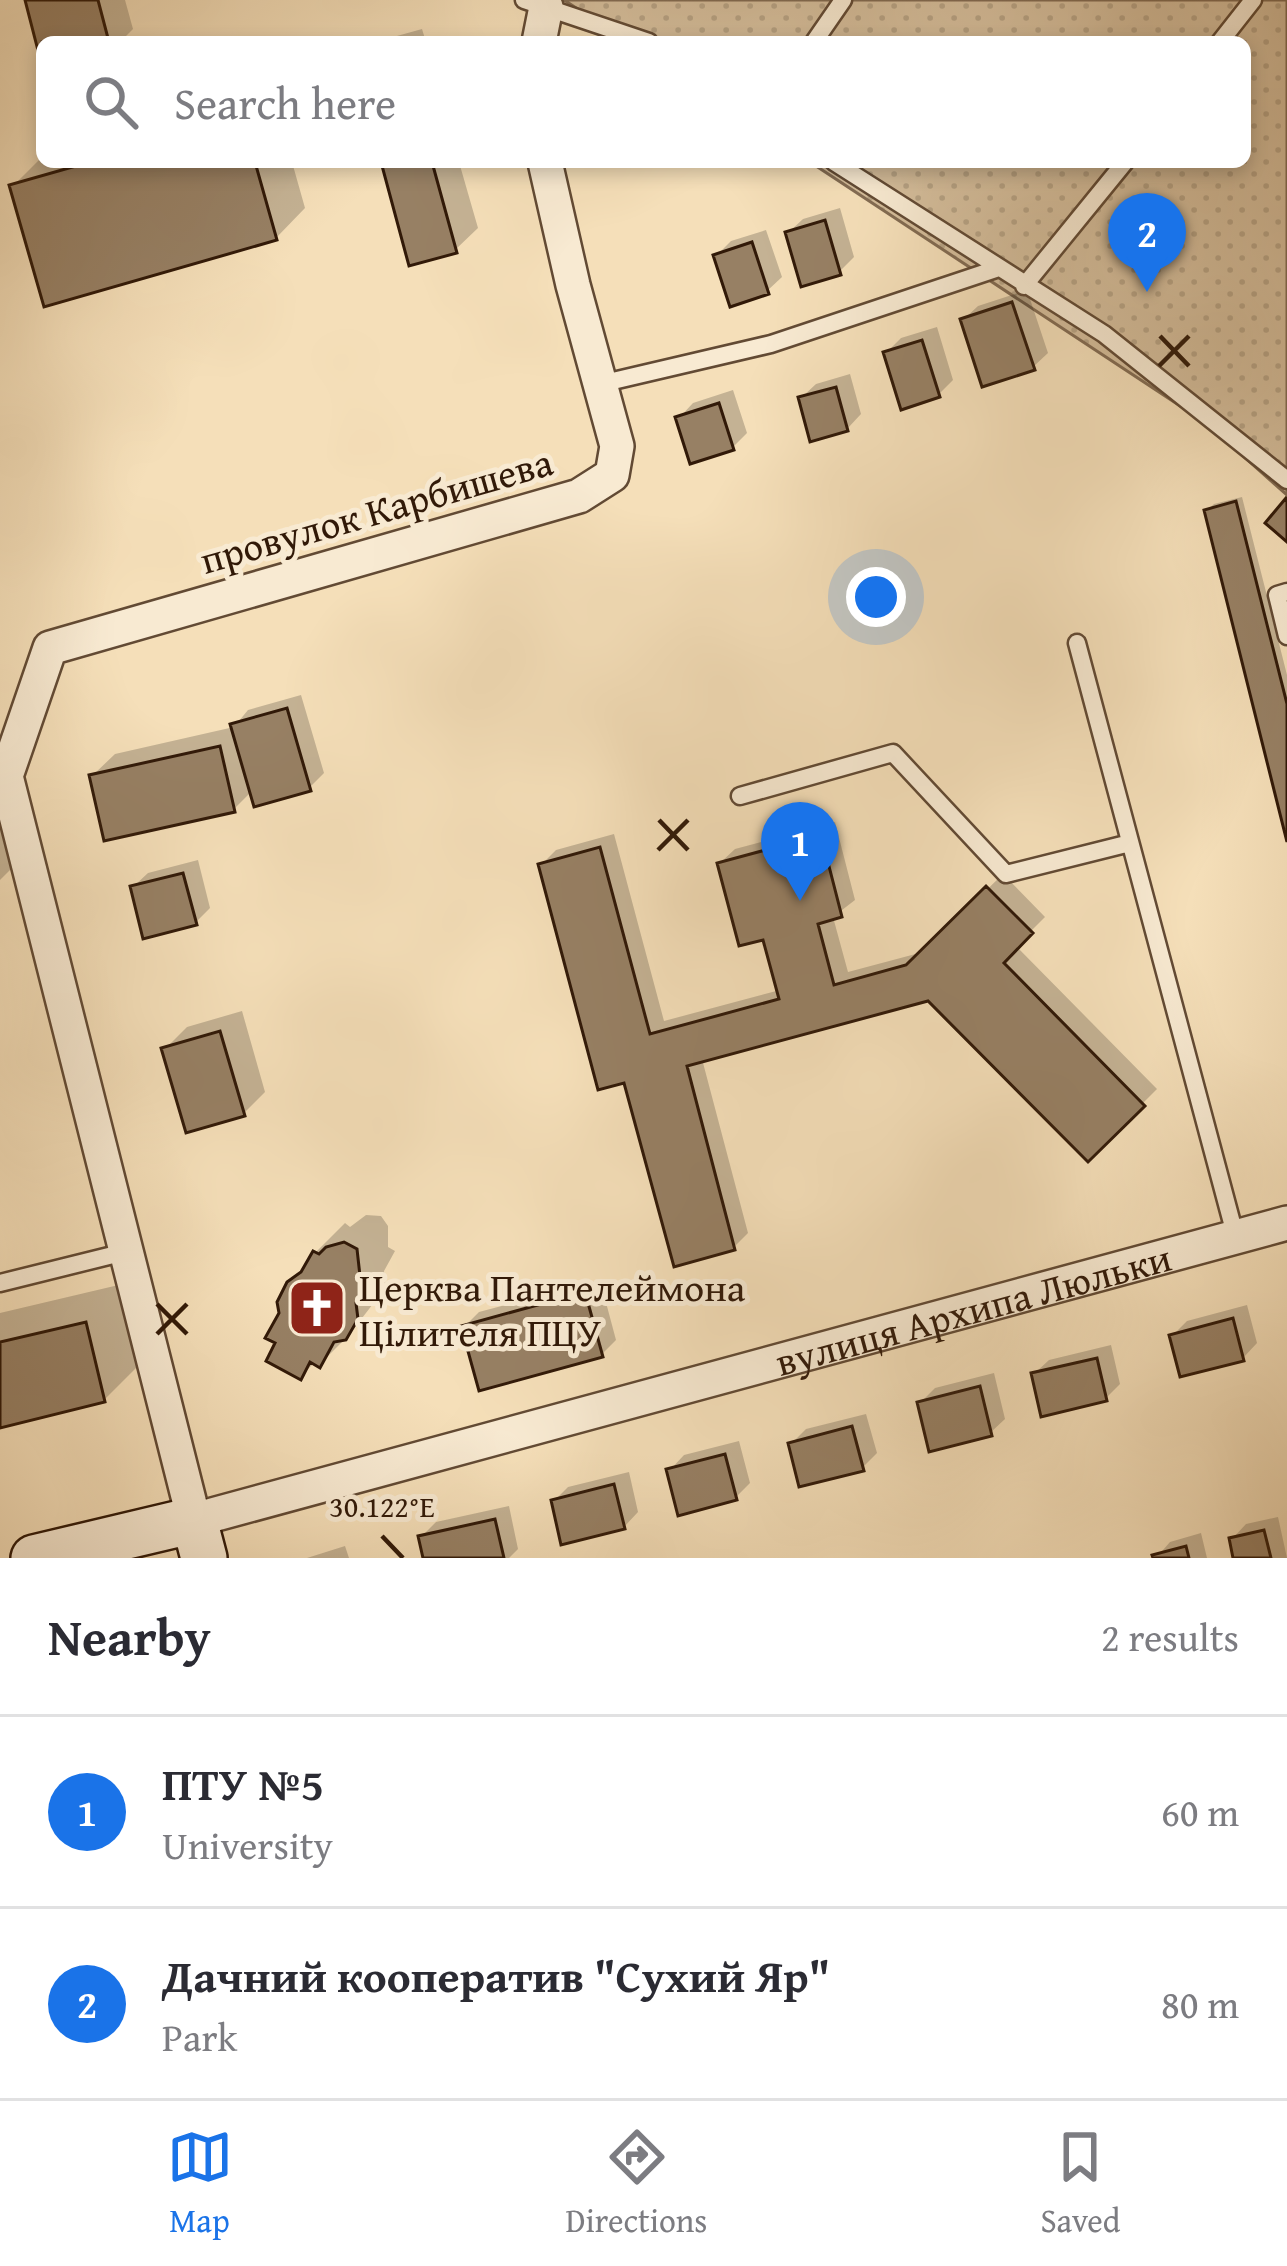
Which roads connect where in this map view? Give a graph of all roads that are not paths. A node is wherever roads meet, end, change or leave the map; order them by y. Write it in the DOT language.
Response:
graph roads {
  1 [pos="843,0"];
  2 [pos="1252,0"];
  3 [pos="552,5"];
  4 [pos="541,36"];
  5 [pos="634,36"];
  6 [pos="818,36"];
  7 [pos="1225,36"];
  8 [pos="546,168"];
  9 [pos="843,168"];
  10 [pos="1119,168"];
  11 [pos="996,269"];
  12 [pos="1024,286"];
  13 [pos="600,384"];
  14 [pos="1287,480"];
  15 [pos="1287,592"];
  16 [pos="1287,636"];
  17 [pos="1077,643"];
  18 [pos="3,777"];
  19 [pos="740,796"];
  20 [pos="1130,843"];
  21 [pos="1287,1223"];
  22 [pos="1236,1238"];
  23 [pos="125,1252"];
  24 [pos="0,1283"];
  25 [pos="199,1539"];
  26 [pos="34,1558"];
  1 -- 6 [label="lane"];
  2 -- 7 [label="lane"];
  3 -- 4 [label="street"];
  3 -- 5 [label="lane"];
  8 -- 13 [label="street, провулок Карбишева"];
  9 -- 11 [label="lane"];
  10 -- 12 [label="lane"];
  11 -- 12 [label="lane"];
  11 -- 13 [label="lane"];
  12 -- 14 [label="lane"];
  13 -- 18 [label="street, провулок Карбишева"];
  15 -- 16 [label="lane"];
  17 -- 20 [label="lane"];
  18 -- 23 [label="street"];
  19 -- 20 [label="lane"];
  20 -- 22 [label="lane"];
  21 -- 22 [label="street, вулиця Архипа Люльки"];
  22 -- 25 [label="street, вулиця Архипа Люльки"];
  23 -- 24 [label="lane"];
  23 -- 25 [label="street"];
  25 -- 26 [label="street, вулиця Архипа Люльки"];
}
